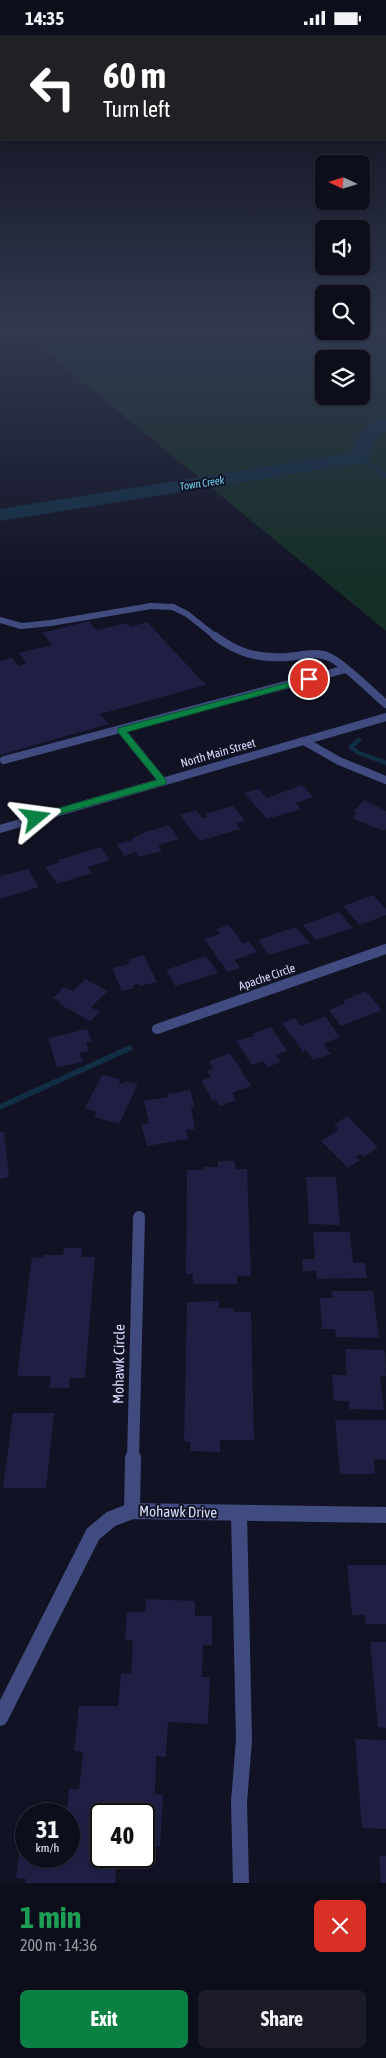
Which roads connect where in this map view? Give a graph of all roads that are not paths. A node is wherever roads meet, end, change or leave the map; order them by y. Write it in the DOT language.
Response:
graph roads {
  1 [pos="0,620"];
  2 [pos="346,669"];
  3 [pos="386,704"];
  4 [pos="386,717"];
  5 [pos="121,730"];
  6 [pos="304,741"];
  7 [pos="4,760"];
  8 [pos="386,780"];
  9 [pos="163,782"];
  10 [pos="0,829"];
  11 [pos="386,949"];
  12 [pos="157,1029"];
  13 [pos="139,1217"];
  14 [pos="132,1511"];
  15 [pos="239,1513"];
  16 [pos="386,1515"];
  17 [pos="0,1718"];
  18 [pos="240,1883"];
  1 -- 2 [label="street"];
  2 -- 3 [label="street"];
  2 -- 5 [label="street"];
  4 -- 6 [label="street, North Main Street"];
  5 -- 7 [label="street"];
  5 -- 9 [label="street"];
  6 -- 8 [label="street"];
  6 -- 9 [label="street, North Main Street"];
  9 -- 10 [label="street, North Main Street"];
  11 -- 12 [label="street, Apache Circle"];
  13 -- 14 [label="street, Mohawk Circle"];
  14 -- 15 [label="street, Mohawk Drive"];
  14 -- 17 [label="street, Mohawk Drive"];
  15 -- 16 [label="street, Mohawk Drive"];
  15 -- 18 [label="street"];
}
